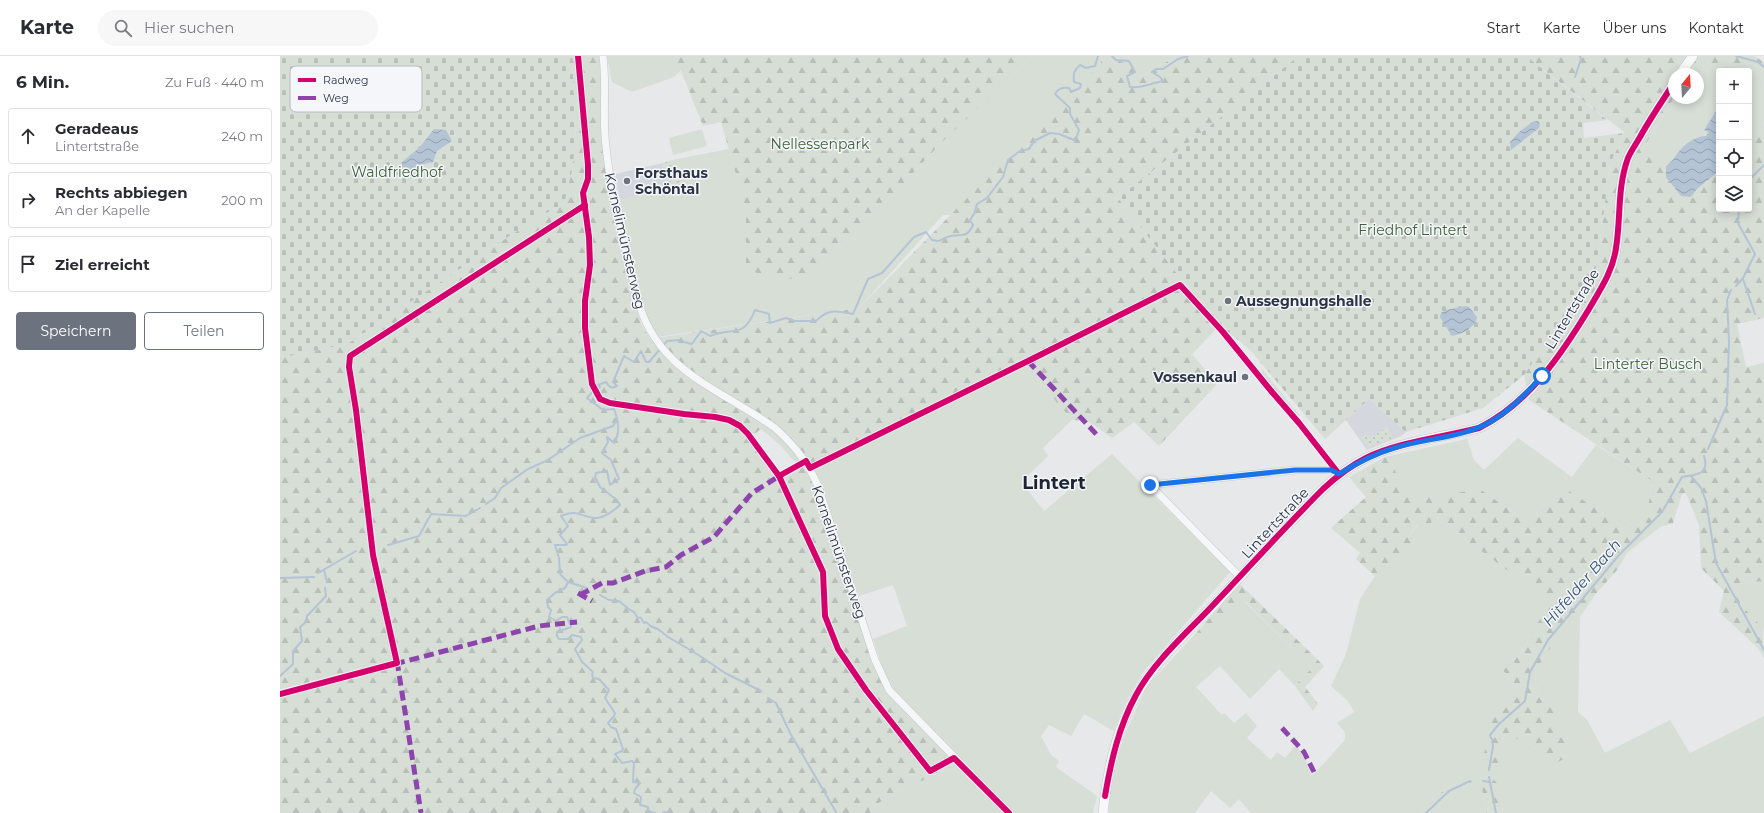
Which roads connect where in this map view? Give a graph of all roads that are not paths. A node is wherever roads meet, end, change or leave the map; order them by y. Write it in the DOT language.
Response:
graph roads {
  1 [pos="603,56"];
  2 [pos="1693,56"];
  3 [pos="1684,68"];
  4 [pos="1668,92"];
  5 [pos="1339,474"];
  6 [pos="1240,577"];
  7 [pos="1008,813"];
  8 [pos="1104,813"];
  1 -- 7 [label="street, Kornelimünsterweg"];
  2 -- 3 [label="main road"];
  4 -- 5 [label="main road, Lintertstraße"];
  5 -- 6 [label="main road, Lintertstraße"];
  5 -- 6 [label="street"];
  6 -- 8 [label="main road, Lintertstraße"];
}
